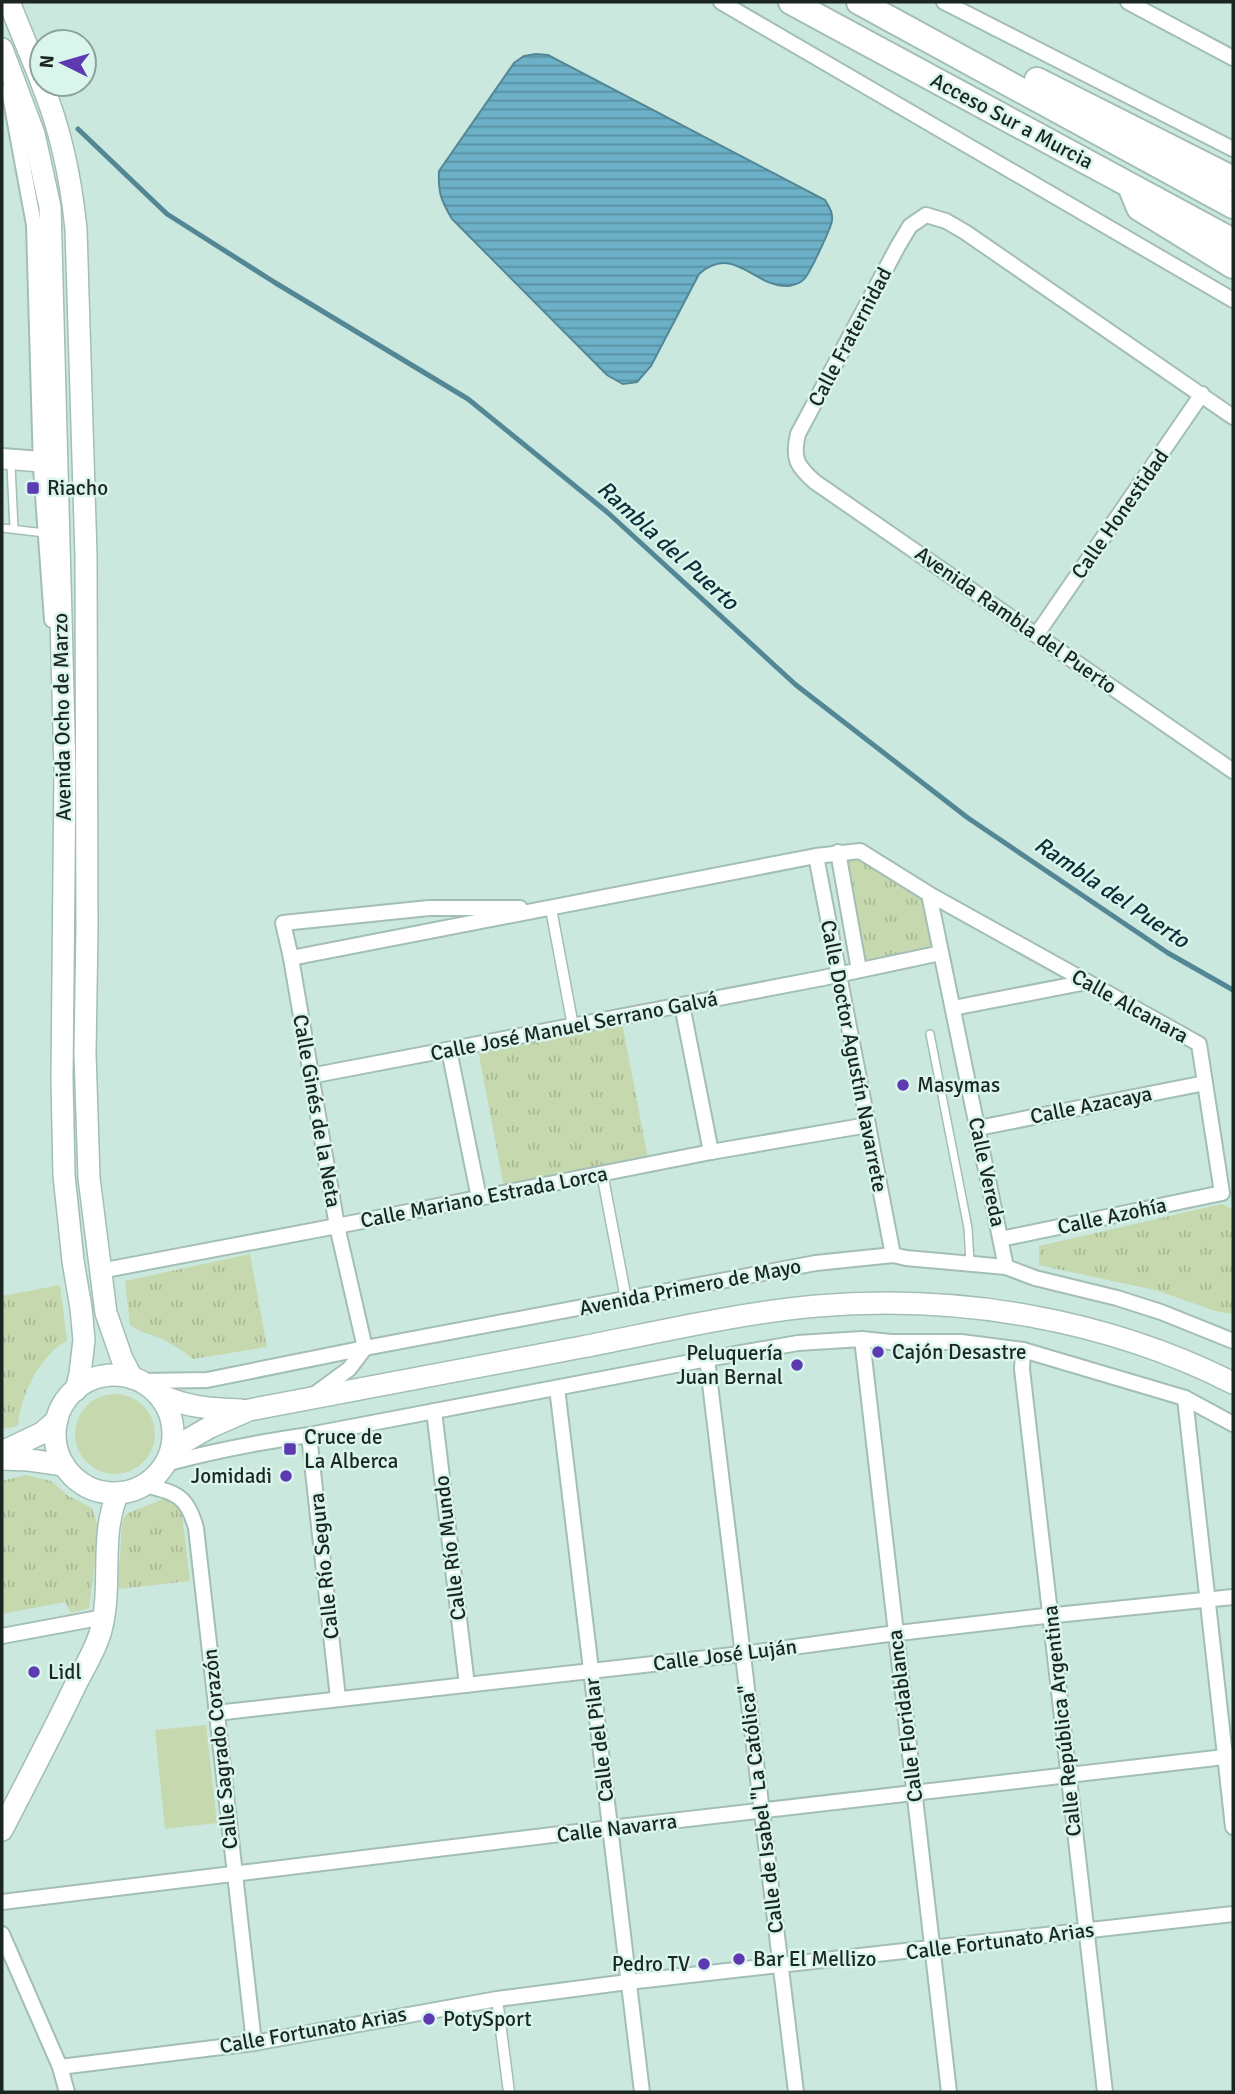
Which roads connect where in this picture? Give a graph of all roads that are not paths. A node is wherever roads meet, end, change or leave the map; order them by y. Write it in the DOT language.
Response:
graph roads {
  1 [pos="9,2"];
  2 [pos="721,2"];
  3 [pos="791,2"];
  4 [pos="859,2"];
  5 [pos="874,2"];
  6 [pos="944,2"];
  7 [pos="1128,2"];
  8 [pos="2,49"];
  9 [pos="28,49"];
  10 [pos="1233,58"];
  11 [pos="7,73"];
  12 [pos="48,98"];
  13 [pos="1233,149"];
  14 [pos="1233,179"];
  15 [pos="1129,184"];
  16 [pos="1233,206"];
  17 [pos="1233,241"];
  18 [pos="1233,266"];
  19 [pos="1233,300"];
  20 [pos="1202,394"];
  21 [pos="1233,416"];
  22 [pos="6,461"];
  23 [pos="41,464"];
  24 [pos="2,465"];
  25 [pos="799,468"];
  26 [pos="2,528"];
  27 [pos="14,528"];
  28 [pos="45,533"];
  29 [pos="1037,634"];
  30 [pos="65,769"];
  31 [pos="1233,772"];
  32 [pos="838,852"];
  33 [pos="816,856"];
  34 [pos="929,894"];
  35 [pos="551,909"];
  36 [pos="941,953"];
  37 [pos="291,958"];
  38 [pos="859,970"];
  39 [pos="838,975"];
  40 [pos="1087,982"];
  41 [pos="682,1005"];
  42 [pos="953,1008"];
  43 [pos="573,1026"];
  44 [pos="930,1034"];
  45 [pos="449,1050"];
  46 [pos="310,1076"];
  47 [pos="1205,1083"];
  48 [pos="868,1125"];
  49 [pos="978,1128"];
  50 [pos="711,1152"];
  51 [pos="602,1173"];
  52 [pos="1222,1194"];
  53 [pos="479,1198"];
  54 [pos="337,1226"];
  55 [pos="1001,1240"];
  56 [pos="893,1255"];
  57 [pos="970,1264"];
  58 [pos="1006,1267"];
  59 [pos="100,1271"];
  60 [pos="626,1299"];
  61 [pos="862,1339"];
  62 [pos="1233,1341"];
  63 [pos="365,1348"];
  64 [pos="1023,1350"];
  65 [pos="707,1359"];
  66 [pos="136,1380"];
  67 [pos="1233,1383"];
  68 [pos="557,1388"];
  69 [pos="76,1390"];
  70 [pos="158,1394"];
  71 [pos="1185,1398"];
  72 [pos="309,1399"];
  73 [pos="249,1410"];
  74 [pos="434,1411"];
  75 [pos="57,1420"];
  76 [pos="1233,1424"];
  77 [pos="309,1435"];
  78 [pos="2,1452"];
  79 [pos="168,1456"];
  80 [pos="2,1459"];
  81 [pos="64,1465"];
  82 [pos="145,1485"];
  83 [pos="97,1490"];
  84 [pos="118,1493"];
  85 [pos="108,1532"];
  86 [pos="1233,1597"];
  87 [pos="1208,1600"];
  88 [pos="1050,1615"];
  89 [pos="104,1617"];
  90 [pos="895,1633"];
  91 [pos="2,1636"];
  92 [pos="742,1654"];
  93 [pos="591,1671"];
  94 [pos="467,1685"];
  95 [pos="338,1698"];
  96 [pos="216,1713"];
  97 [pos="1230,1756"];
  98 [pos="1068,1775"];
  99 [pos="914,1793"];
  100 [pos="762,1812"];
  101 [pos="1233,1827"];
  102 [pos="610,1828"];
  103 [pos="2,1830"];
  104 [pos="234,1875"];
  105 [pos="2,1902"];
  106 [pos="1233,1914"];
  107 [pos="1087,1930"];
  108 [pos="2,1934"];
  109 [pos="932,1947"];
  110 [pos="780,1966"];
  111 [pos="628,1982"];
  112 [pos="497,1998"];
  113 [pos="254,2043"];
  114 [pos="60,2067"];
  115 [pos="67,2092"];
  116 [pos="509,2092"];
  117 [pos="642,2092"];
  118 [pos="796,2092"];
  119 [pos="949,2092"];
  120 [pos="1105,2092"];
  1 -- 9 [label="main road, Avenida Ocho de Marzo"];
  2 -- 19 [label="street"];
  3 -- 15 [label="highway, Acceso Sur a Murcia"];
  4 -- 16 [label="highway, Acceso Sur a Murcia"];
  5 -- 14 [label="highway"];
  6 -- 13 [label="street"];
  7 -- 10 [label="street"];
  8 -- 11 [label="main road, Avenida Ocho de Marzo"];
  11 -- 23 [label="street"];
  11 -- 30 [label="main road, Avenida Ocho de Marzo"];
  12 -- 59 [label="main road, Avenida Ocho de Marzo"];
  15 -- 17 [label="highway, Acceso Sur a Murcia"];
  15 -- 18 [label="highway"];
  20 -- 21 [label="street"];
  20 -- 25 [label="street, Calle Fraternidad"];
  20 -- 29 [label="street, Calle Honestidad"];
  22 -- 23 [label="street"];
  22 -- 24 [label="lane"];
  22 -- 27 [label="lane"];
  23 -- 28 [label="street"];
  25 -- 29 [label="street, Avenida Rambla del Puerto"];
  26 -- 27 [label="lane"];
  27 -- 28 [label="lane"];
  28 -- 30 [label="street"];
  29 -- 31 [label="street, Avenida Rambla del Puerto"];
  30 -- 69 [label="main road, Avenida Ocho de Marzo"];
  32 -- 33 [label="street"];
  32 -- 34 [label="street, Calle Alcanara"];
  32 -- 38 [label="street, Calle Doctor Agustín Navarrete"];
  33 -- 35 [label="street"];
  33 -- 39 [label="street, Calle Doctor Agustín Navarrete"];
  34 -- 36 [label="street, Calle Vereda"];
  34 -- 40 [label="street, Calle Alcanara"];
  35 -- 37 [label="street"];
  35 -- 37 [label="street, Calle Ginés de la Neta"];
  35 -- 43 [label="street"];
  36 -- 38 [label="street, Calle José Manuel Serrano Galvá"];
  36 -- 42 [label="street, Calle Vereda"];
  37 -- 46 [label="street, Calle Ginés de la Neta"];
  38 -- 39 [label="street, Calle José Manuel Serrano Galvá"];
  39 -- 41 [label="street, Calle José Manuel Serrano Galvá"];
  39 -- 48 [label="street, Calle Doctor Agustín Navarrete"];
  40 -- 42 [label="street"];
  40 -- 47 [label="street, Calle Alcanara"];
  41 -- 43 [label="street, Calle José Manuel Serrano Galvá"];
  41 -- 50 [label="street"];
  42 -- 49 [label="street, Calle Vereda"];
  43 -- 45 [label="street, Calle José Manuel Serrano Galvá"];
  44 -- 57 [label="lane"];
  45 -- 46 [label="street, Calle José Manuel Serrano Galvá"];
  45 -- 53 [label="street"];
  46 -- 54 [label="street, Calle Ginés de la Neta"];
  47 -- 49 [label="street, Calle Azacaya"];
  47 -- 52 [label="street, Calle Alcanara"];
  48 -- 50 [label="street, Calle Mariano Estrada Lorca"];
  48 -- 56 [label="street, Calle Doctor Agustín Navarrete"];
  49 -- 55 [label="street, Calle Vereda"];
  50 -- 51 [label="street, Calle Mariano Estrada Lorca"];
  51 -- 53 [label="street, Calle Mariano Estrada Lorca"];
  51 -- 60 [label="street"];
  52 -- 55 [label="street, Calle Azohía"];
  53 -- 54 [label="street, Calle Mariano Estrada Lorca"];
  54 -- 59 [label="street, Calle Mariano Estrada Lorca"];
  54 -- 63 [label="street, Calle Ginés de la Neta"];
  55 -- 58 [label="street, Calle Vereda"];
  56 -- 57 [label="street, Avenida Primero de Mayo"];
  56 -- 60 [label="street, Avenida Primero de Mayo"];
  57 -- 58 [label="street, Avenida Primero de Mayo"];
  58 -- 62 [label="street, Avenida Primero de Mayo"];
  59 -- 66 [label="main road, Avenida Ocho de Marzo"];
  60 -- 63 [label="street, Avenida Primero de Mayo"];
  61 -- 64 [label="street"];
  61 -- 65 [label="street"];
  61 -- 90 [label="street, Calle Floridablanca"];
  63 -- 66 [label="street, Avenida Primero de Mayo"];
  63 -- 72 [label="street"];
  64 -- 71 [label="street"];
  64 -- 88 [label="street, Calle República Argentina"];
  65 -- 68 [label="street"];
  65 -- 92 [label="street, Calle de Isabel \"La Católica\""];
  66 -- 69 [label="main road"];
  66 -- 70 [label="main road"];
  67 -- 72 [label="main road, Avenida Primero de Mayo"];
  68 -- 74 [label="street"];
  68 -- 93 [label="street, Calle del Pilar"];
  69 -- 75 [label="main road"];
  70 -- 73 [label="main road, Avenida Primero de Mayo"];
  70 -- 79 [label="main road"];
  71 -- 76 [label="street"];
  71 -- 87 [label="street"];
  72 -- 73 [label="main road, Avenida Primero de Mayo"];
  73 -- 79 [label="main road, Avenida Primero de Mayo"];
  74 -- 77 [label="street"];
  74 -- 94 [label="street, Calle Río Mundo"];
  75 -- 78 [label="main road"];
  75 -- 81 [label="main road"];
  77 -- 79 [label="street"];
  77 -- 95 [label="street, Calle Río Segura"];
  79 -- 82 [label="main road"];
  80 -- 81 [label="main road"];
  81 -- 83 [label="main road"];
  82 -- 84 [label="main road"];
  82 -- 96 [label="street, Calle Sagrado Corazón"];
  83 -- 84 [label="main road"];
  83 -- 85 [label="main road"];
  84 -- 85 [label="main road"];
  85 -- 89 [label="main road"];
  86 -- 87 [label="street, Calle José Luján"];
  87 -- 88 [label="street, Calle José Luján"];
  87 -- 97 [label="street"];
  88 -- 90 [label="street, Calle José Luján"];
  88 -- 98 [label="street, Calle República Argentina"];
  89 -- 91 [label="street"];
  89 -- 103 [label="main road"];
  90 -- 92 [label="street, Calle José Luján"];
  90 -- 99 [label="street, Calle Floridablanca"];
  92 -- 93 [label="street, Calle José Luján"];
  92 -- 100 [label="street, Calle de Isabel \"La Católica\""];
  93 -- 94 [label="street, Calle José Luján"];
  93 -- 102 [label="street, Calle del Pilar"];
  94 -- 95 [label="street, Calle José Luján"];
  95 -- 96 [label="street, Calle José Luján"];
  96 -- 104 [label="street, Calle Sagrado Corazón"];
  97 -- 98 [label="street, Calle Navarra"];
  97 -- 101 [label="street"];
  98 -- 99 [label="street, Calle Navarra"];
  98 -- 107 [label="street, Calle República Argentina"];
  99 -- 100 [label="street, Calle Navarra"];
  99 -- 109 [label="street, Calle Floridablanca"];
  100 -- 102 [label="street, Calle Navarra"];
  100 -- 110 [label="street, Calle de Isabel \"La Católica\""];
  102 -- 104 [label="street, Calle Navarra"];
  102 -- 111 [label="street, Calle del Pilar"];
  104 -- 105 [label="street, Calle Navarra"];
  104 -- 113 [label="street, Calle Sagrado Corazón"];
  106 -- 107 [label="street, Calle Fortunato Arias"];
  107 -- 109 [label="street, Calle Fortunato Arias"];
  107 -- 120 [label="street, Calle República Argentina"];
  108 -- 114 [label="street"];
  109 -- 110 [label="street, Calle Fortunato Arias"];
  109 -- 119 [label="street, Calle Floridablanca"];
  110 -- 111 [label="street, Calle Fortunato Arias"];
  110 -- 118 [label="street, Calle de Isabel \"La Católica\""];
  111 -- 112 [label="street, Calle Fortunato Arias"];
  111 -- 117 [label="street, Calle del Pilar"];
  112 -- 113 [label="street, Calle Fortunato Arias"];
  112 -- 116 [label="street"];
  113 -- 114 [label="street, Calle Fortunato Arias"];
  114 -- 115 [label="street"];
}
